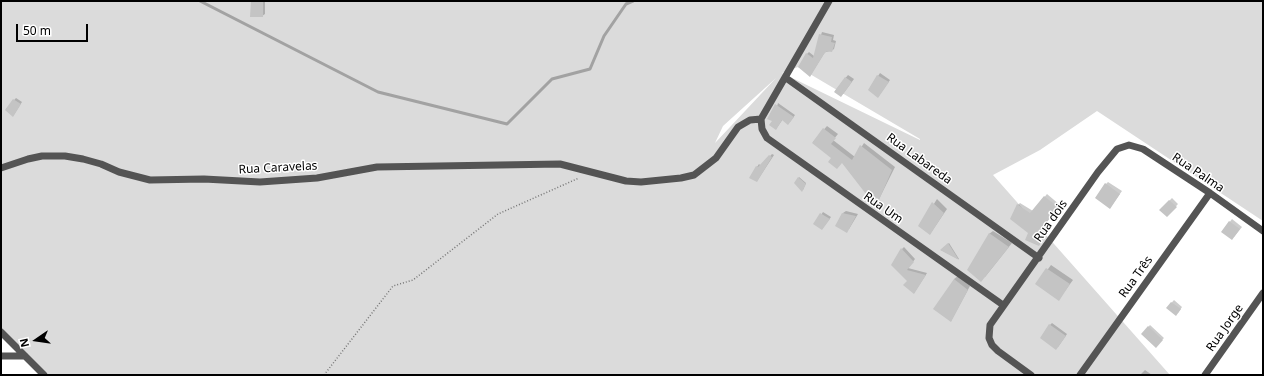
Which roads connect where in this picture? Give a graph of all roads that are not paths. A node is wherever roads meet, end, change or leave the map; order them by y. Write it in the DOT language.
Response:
graph roads {
  1 [pos="829,1"];
  2 [pos="786,78"];
  3 [pos="761,120"];
  4 [pos="1117,149"];
  5 [pos="1,168"];
  6 [pos="1210,193"];
  7 [pos="1263,231"];
  8 [pos="1039,258"];
  9 [pos="1263,293"];
  10 [pos="1004,306"];
  11 [pos="1,332"];
  12 [pos="1,356"];
  13 [pos="25,356"];
  14 [pos="44,375"];
  15 [pos="1031,375"];
  16 [pos="1080,375"];
  17 [pos="1205,375"];
  1 -- 2 [label="street"];
  2 -- 3 [label="street"];
  2 -- 8 [label="street, Rua Labareda"];
  3 -- 5 [label="street, Rua Caravelas"];
  3 -- 10 [label="street, Rua Um"];
  4 -- 6 [label="street, Rua Palma"];
  4 -- 8 [label="street, Rua dois"];
  6 -- 7 [label="street, Rua Palma"];
  6 -- 16 [label="street, Rua Três"];
  8 -- 10 [label="street, Rua dois"];
  9 -- 17 [label="street, Rua Jorge"];
  10 -- 15 [label="street, Rua dois"];
  11 -- 13 [label="street"];
  12 -- 13 [label="street"];
  13 -- 14 [label="street"];
}
